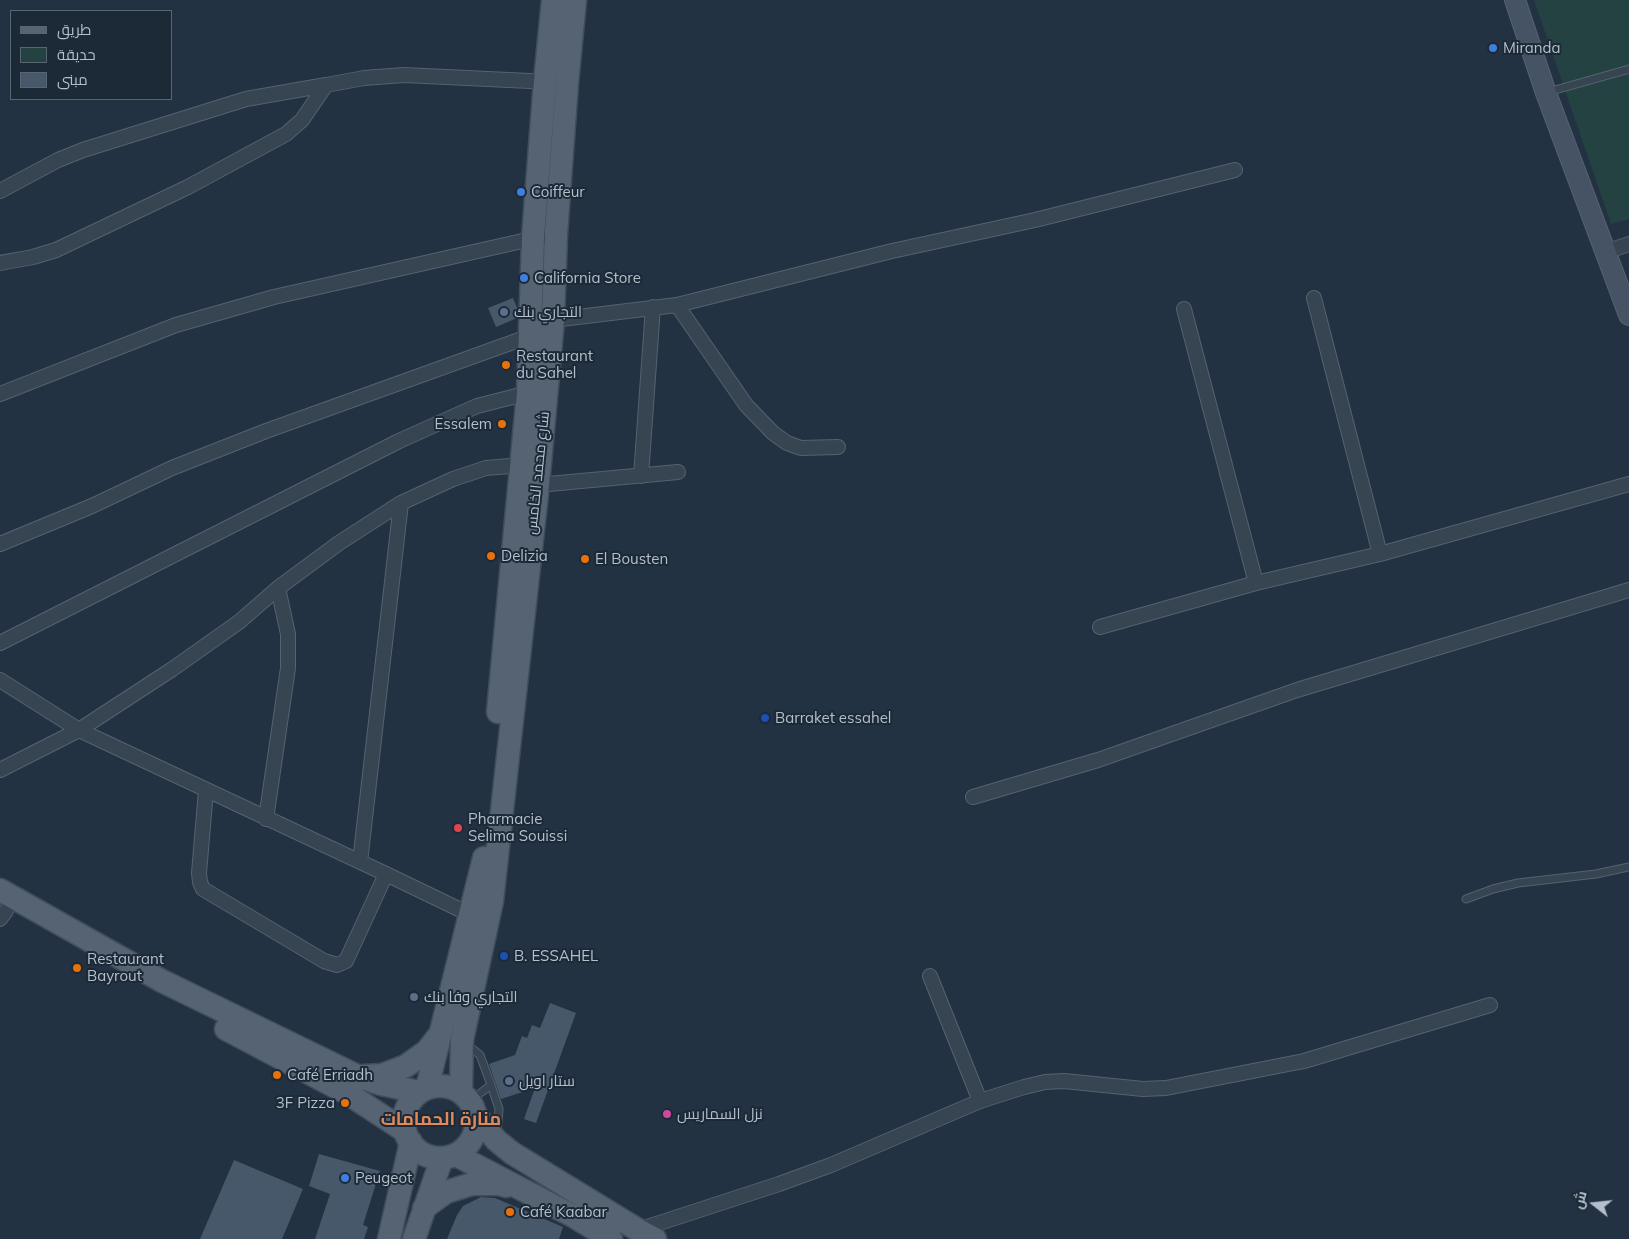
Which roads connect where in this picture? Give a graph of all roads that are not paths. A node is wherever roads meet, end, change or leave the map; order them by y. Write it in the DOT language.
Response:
graph roads {
  1 [pos="553,0"];
  2 [pos="575,0"];
  3 [pos="1515,0"];
  4 [pos="1629,69"];
  5 [pos="556,82"];
  6 [pos="326,85"];
  7 [pos="1546,93"];
  8 [pos="1235,170"];
  9 [pos="0,191"];
  10 [pos="556,234"];
  11 [pos="533,238"];
  12 [pos="1629,244"];
  13 [pos="1605,252"];
  14 [pos="0,263"];
  15 [pos="1314,298"];
  16 [pos="677,304"];
  17 [pos="653,307"];
  18 [pos="1184,309"];
  19 [pos="1629,315"];
  20 [pos="553,320"];
  21 [pos="530,336"];
  22 [pos="528,393"];
  23 [pos="0,394"];
  24 [pos="838,447"];
  25 [pos="522,465"];
  26 [pos="678,472"];
  27 [pos="641,476"];
  28 [pos="1629,484"];
  29 [pos="538,485"];
  30 [pos="401,503"];
  31 [pos="0,544"];
  32 [pos="1380,554"];
  33 [pos="1256,582"];
  34 [pos="278,588"];
  35 [pos="1629,590"];
  36 [pos="1100,628"];
  37 [pos="0,643"];
  38 [pos="0,680"];
  39 [pos="79,730"];
  40 [pos="0,770"];
  41 [pos="206,790"];
  42 [pos="973,797"];
  43 [pos="266,819"];
  44 [pos="360,862"];
  45 [pos="1629,867"];
  46 [pos="386,874"];
  47 [pos="0,890"];
  48 [pos="1466,899"];
  49 [pos="2,912"];
  50 [pos="471,915"];
  51 [pos="930,976"];
  52 [pos="1490,1005"];
  53 [pos="452,1035"];
  54 [pos="357,1076"];
  55 [pos="491,1085"];
  56 [pos="423,1090"];
  57 [pos="980,1101"];
  58 [pos="469,1102"];
  59 [pos="408,1136"];
  60 [pos="496,1140"];
  61 [pos="449,1156"];
  62 [pos="525,1191"];
  63 [pos="424,1208"];
  64 [pos="647,1235"];
  65 [pos="390,1239"];
  66 [pos="414,1239"];
  67 [pos="611,1239"];
  1 -- 5 [label="main road, شارع محمد الخامس"];
  2 -- 5 [label="main road, شارع محمد الخامس"];
  3 -- 7 [label="main road"];
  4 -- 7 [label="lane"];
  5 -- 6 [label="street"];
  5 -- 10 [label="main road, شارع محمد الخامس"];
  5 -- 11 [label="main road, شارع محمد الخامس"];
  6 -- 9 [label="street"];
  6 -- 14 [label="street"];
  7 -- 13 [label="main road"];
  8 -- 16 [label="street"];
  10 -- 11 [label="street"];
  10 -- 20 [label="main road, شارع محمد الخامس"];
  11 -- 21 [label="main road, شارع محمد الخامس"];
  11 -- 23 [label="street"];
  12 -- 13 [label="street"];
  13 -- 19 [label="main road"];
  15 -- 32 [label="street"];
  16 -- 17 [label="street"];
  16 -- 24 [label="street"];
  17 -- 20 [label="street"];
  17 -- 27 [label="street"];
  18 -- 33 [label="street"];
  20 -- 29 [label="main road, شارع محمد الخامس"];
  21 -- 22 [label="main road, شارع محمد الخامس"];
  21 -- 31 [label="street"];
  22 -- 25 [label="main road, شارع محمد الخامس"];
  22 -- 37 [label="street"];
  25 -- 30 [label="street"];
  25 -- 50 [label="main road, شارع محمد الخامس"];
  26 -- 27 [label="street"];
  27 -- 29 [label="street"];
  28 -- 32 [label="street"];
  29 -- 53 [label="main road, شارع محمد الخامس"];
  30 -- 34 [label="street"];
  30 -- 44 [label="street"];
  32 -- 33 [label="street"];
  33 -- 36 [label="street"];
  34 -- 39 [label="street"];
  34 -- 43 [label="street"];
  35 -- 42 [label="street"];
  38 -- 39 [label="street"];
  39 -- 40 [label="street"];
  39 -- 41 [label="street"];
  41 -- 43 [label="street"];
  41 -- 46 [label="street"];
  43 -- 44 [label="street"];
  44 -- 46 [label="street"];
  45 -- 48 [label="lane"];
  46 -- 50 [label="street"];
  47 -- 54 [label="main road"];
  49 -- 59 [label="main road"];
  50 -- 53 [label="main road, شارع محمد الخامس"];
  51 -- 57 [label="street"];
  52 -- 57 [label="street"];
  53 -- 54 [label="main road"];
  53 -- 55 [label="lane"];
  53 -- 56 [label="main road, شارع محمد الخامس"];
  53 -- 58 [label="main road, شارع محمد الخامس"];
  54 -- 56 [label="main road"];
  55 -- 58 [label="lane"];
  55 -- 60 [label="lane"];
  56 -- 58 [label="main road"];
  56 -- 59 [label="main road"];
  57 -- 64 [label="street"];
  58 -- 60 [label="main road"];
  58 -- 61 [label="main road"];
  59 -- 61 [label="main road"];
  59 -- 65 [label="main road"];
  60 -- 64 [label="main road"];
  61 -- 62 [label="main road"];
  61 -- 63 [label="main road"];
  62 -- 63 [label="main road"];
  62 -- 67 [label="main road"];
  63 -- 66 [label="main road"];
}
